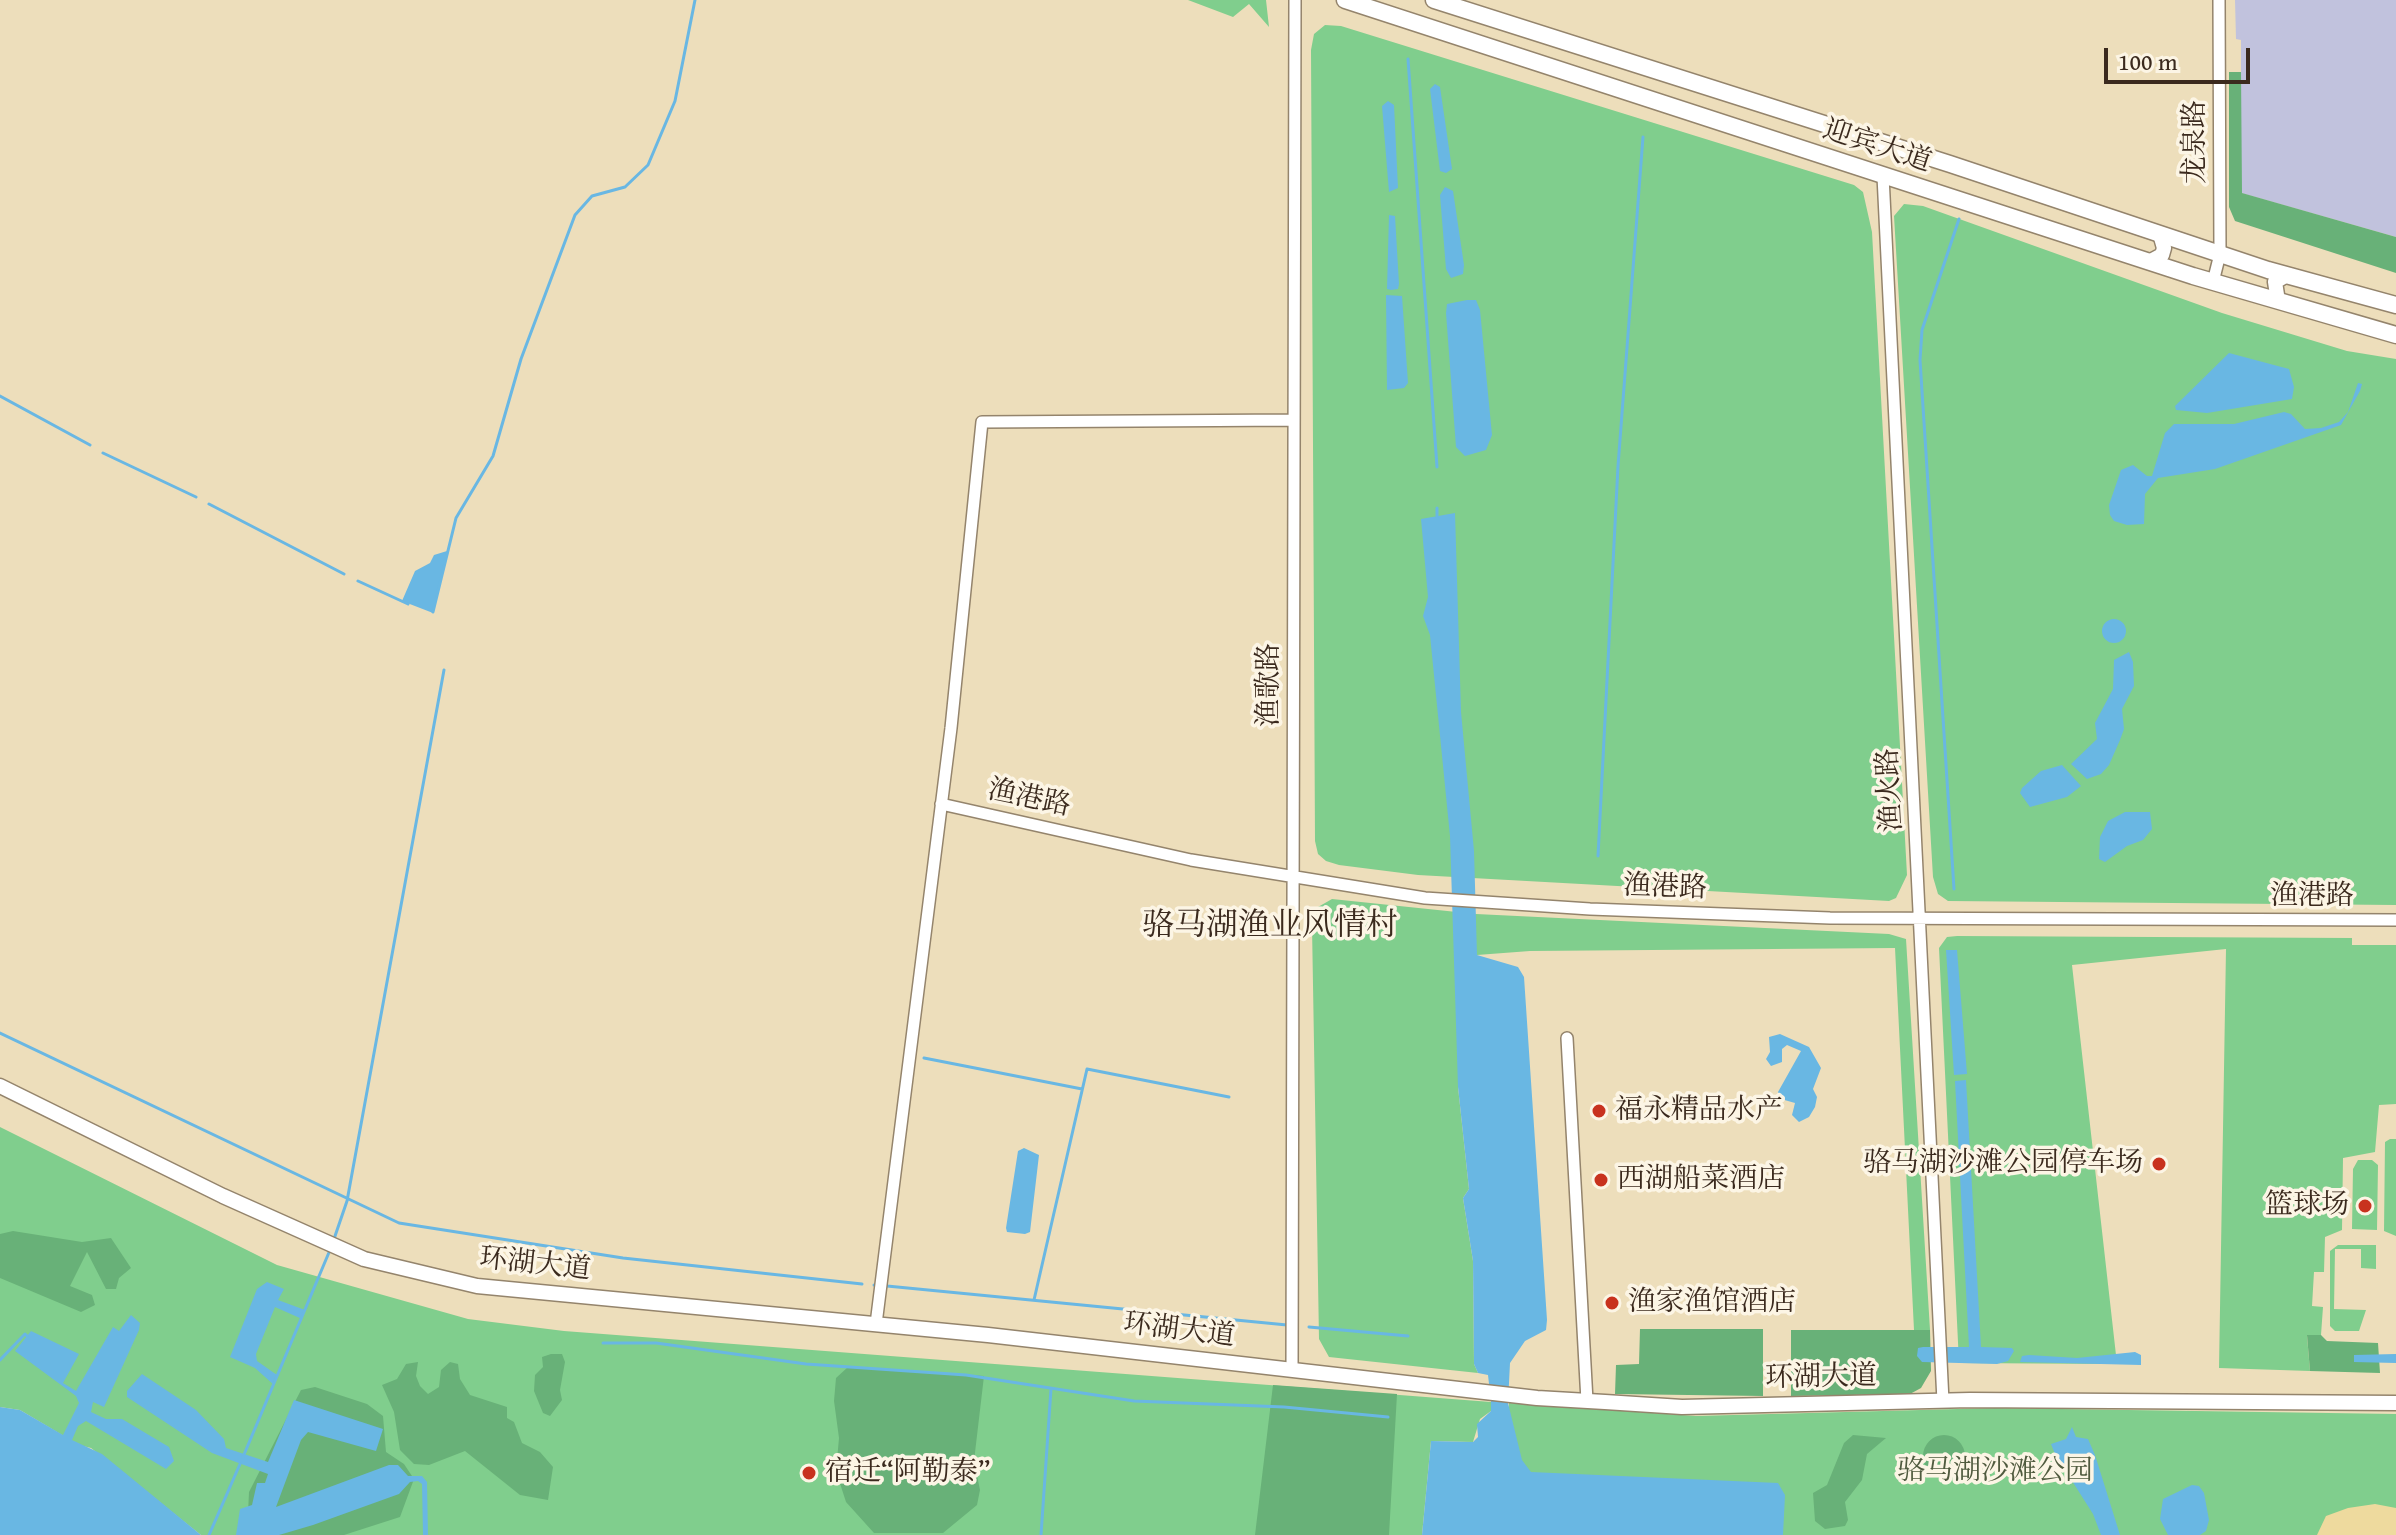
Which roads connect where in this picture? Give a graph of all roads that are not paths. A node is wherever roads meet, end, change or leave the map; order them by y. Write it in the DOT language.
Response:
graph roads {
  1 [pos="1295,0"];
  2 [pos="1345,0"];
  3 [pos="1434,0"];
  4 [pos="2219,0"];
  5 [pos="1883,176"];
  6 [pos="2160,234"];
  7 [pos="2220,254"];
  8 [pos="2149,262"];
  9 [pos="2287,275"];
  10 [pos="2213,282"];
  11 [pos="2278,301"];
  12 [pos="2396,305"];
  13 [pos="2396,335"];
  14 [pos="1294,420"];
  15 [pos="941,804"];
  16 [pos="1293,877"];
  17 [pos="1922,918"];
  18 [pos="2396,920"];
  19 [pos="1567,1038"];
  20 [pos="0,1086"];
  21 [pos="876,1324"];
  22 [pos="1292,1370"];
  23 [pos="1587,1401"];
  24 [pos="1943,1401"];
  25 [pos="2396,1403"];
  1 -- 14 [label="street, 渔歌路"];
  2 -- 5 [label="highway, 迎宾大道"];
  3 -- 6 [label="highway, 迎宾大道"];
  4 -- 7 [label="street, 龙泉路"];
  5 -- 8 [label="highway, 迎宾大道"];
  5 -- 17 [label="street, 渔火路"];
  6 -- 7 [label="highway, 迎宾大道"];
  6 -- 8 [label="main road"];
  7 -- 9 [label="highway, 迎宾大道"];
  7 -- 10 [label="street, 龙泉路"];
  8 -- 10 [label="highway, 迎宾大道"];
  9 -- 11 [label="main road"];
  9 -- 12 [label="highway, 迎宾大道"];
  10 -- 11 [label="highway, 迎宾大道"];
  11 -- 13 [label="highway, 迎宾大道"];
  14 -- 15 [label="street"];
  14 -- 16 [label="street, 渔歌路"];
  15 -- 16 [label="street, 渔港路"];
  15 -- 21 [label="street"];
  16 -- 17 [label="street, 渔港路"];
  16 -- 22 [label="street, 渔歌路"];
  17 -- 18 [label="street, 渔港路"];
  17 -- 24 [label="street, 渔火路"];
  19 -- 23 [label="street"];
  20 -- 21 [label="main road, 环湖大道"];
  21 -- 22 [label="main road, 环湖大道"];
  22 -- 23 [label="main road, 环湖大道"];
  23 -- 24 [label="main road, 环湖大道"];
  24 -- 25 [label="main road, 环湖大道"];
}
